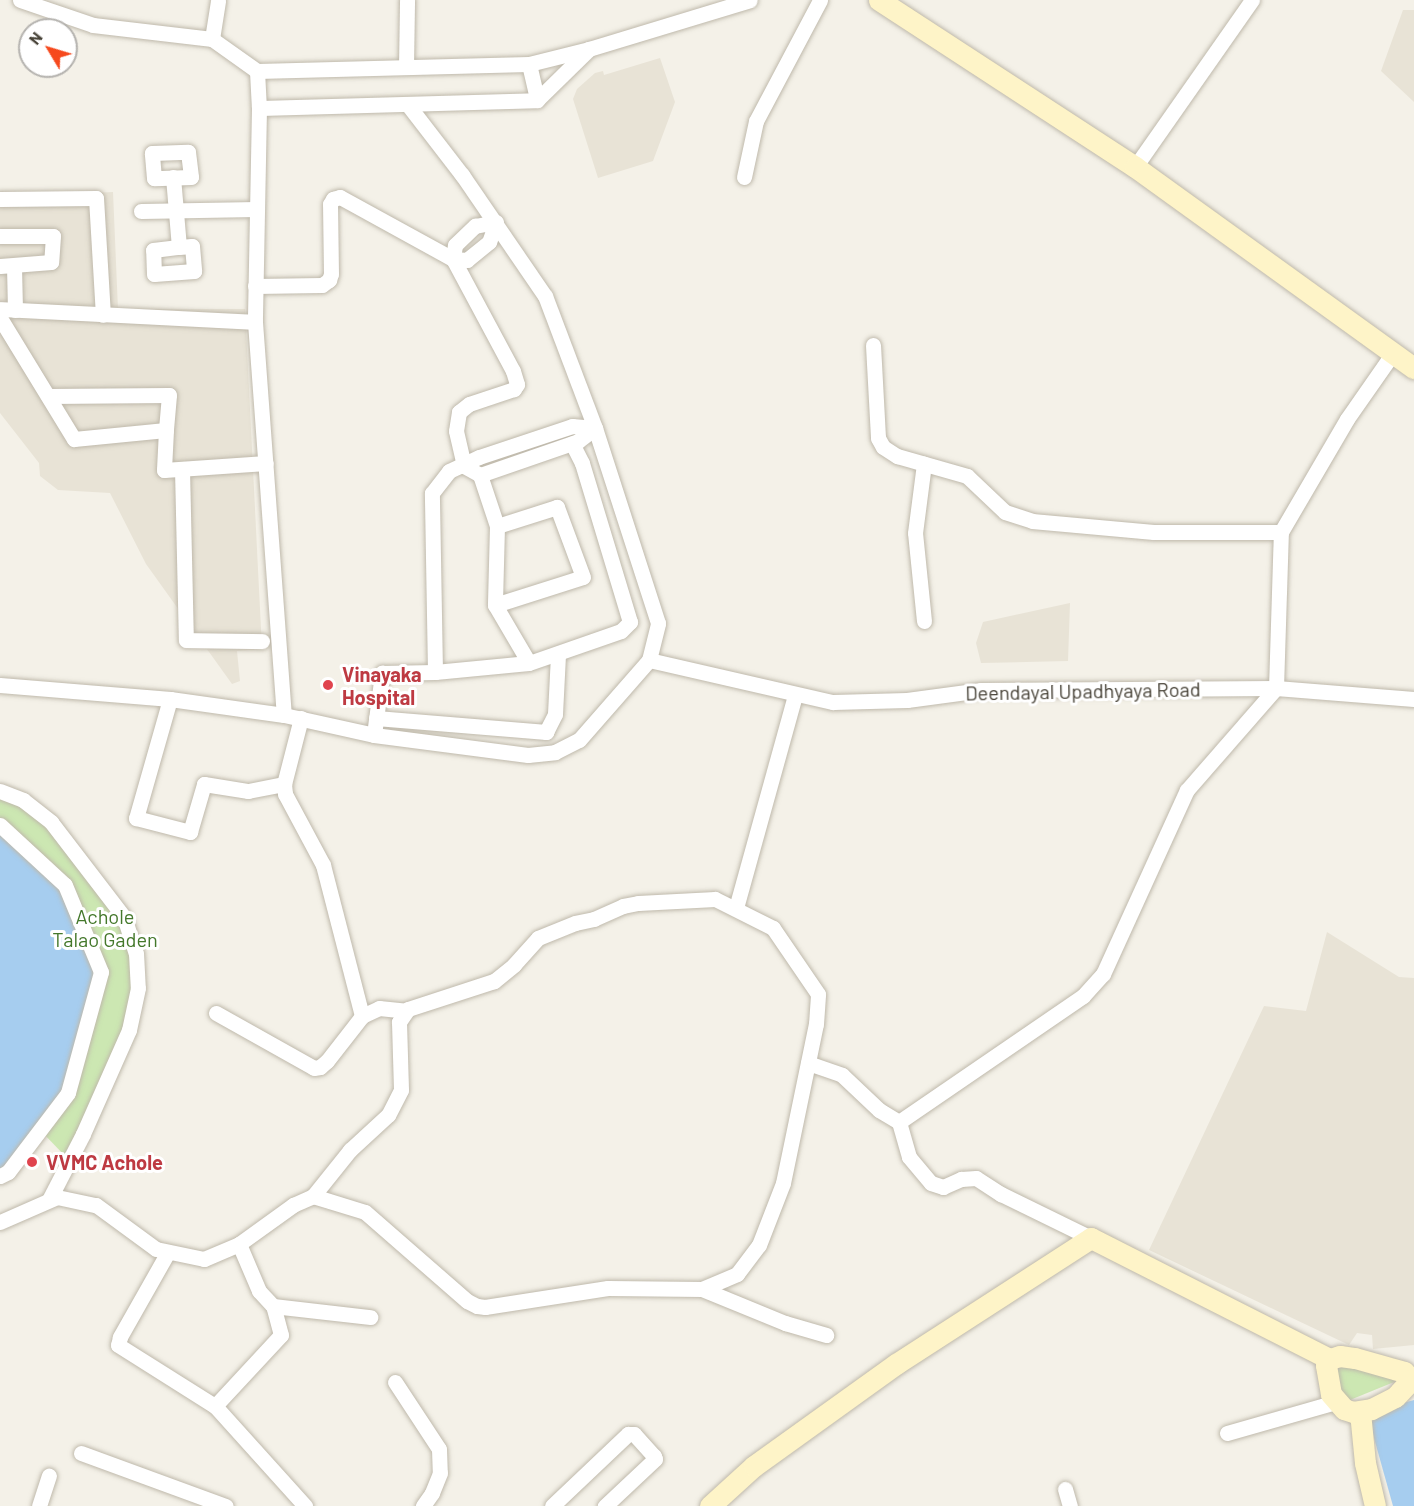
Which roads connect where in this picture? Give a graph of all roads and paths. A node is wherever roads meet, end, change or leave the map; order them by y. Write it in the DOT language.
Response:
graph roads {
  1 [pos="21,0"];
  2 [pos="218,0"];
  3 [pos="407,0"];
  4 [pos="750,0"];
  5 [pos="820,0"];
  6 [pos="879,0"];
  7 [pos="1252,0"];
  8 [pos="212,39"];
  9 [pos="590,49"];
  10 [pos="529,64"];
  11 [pos="406,67"];
  12 [pos="256,71"];
  13 [pos="537,100"];
  14 [pos="408,105"];
  15 [pos="259,108"];
  16 [pos="1135,167"];
  17 [pos="173,177"];
  18 [pos="744,177"];
  19 [pos="0,199"];
  20 [pos="257,209"];
  21 [pos="177,210"];
  22 [pos="141,211"];
  23 [pos="496,222"];
  24 [pos="0,236"];
  25 [pos="179,247"];
  26 [pos="453,259"];
  27 [pos="7,266"];
  28 [pos="255,286"];
  29 [pos="8,310"];
  30 [pos="103,315"];
  31 [pos="0,318"];
  32 [pos="255,322"];
  33 [pos="873,345"];
  34 [pos="1393,353"];
  35 [pos="1414,368"];
  36 [pos="48,396"];
  37 [pos="595,428"];
  38 [pos="166,430"];
  39 [pos="572,443"];
  40 [pos="266,463"];
  41 [pos="924,464"];
  42 [pos="464,466"];
  43 [pos="182,469"];
  44 [pos="480,475"];
  45 [pos="497,526"];
  46 [pos="1281,532"];
  47 [pos="495,604"];
  48 [pos="924,621"];
  49 [pos="262,641"];
  50 [pos="558,654"];
  51 [pos="649,660"];
  52 [pos="529,663"];
  53 [pos="435,672"];
  54 [pos="0,685"];
  55 [pos="1276,688"];
  56 [pos="795,695"];
  57 [pos="170,699"];
  58 [pos="1414,699"];
  59 [pos="284,715"];
  60 [pos="301,718"];
  61 [pos="376,718"];
  62 [pos="374,735"];
  63 [pos="284,784"];
  64 [pos="0,791"];
  65 [pos="0,825"];
  66 [pos="736,908"];
  67 [pos="406,1011"];
  68 [pos="216,1013"];
  69 [pos="362,1016"];
  70 [pos="808,1063"];
  71 [pos="899,1122"];
  72 [pos="0,1176"];
  73 [pos="313,1196"];
  74 [pos="49,1200"];
  75 [pos="0,1222"];
  76 [pos="1091,1238"];
  77 [pos="239,1244"];
  78 [pos="168,1252"];
  79 [pos="702,1289"];
  80 [pos="273,1306"];
  81 [pos="370,1317"];
  82 [pos="826,1335"];
  83 [pos="1330,1359"];
  84 [pos="1413,1379"];
  85 [pos="394,1382"];
  86 [pos="1336,1402"];
  87 [pos="215,1406"];
  88 [pos="1360,1412"];
  89 [pos="1227,1433"];
  90 [pos="81,1453"];
  91 [pos="50,1476"];
  92 [pos="1065,1489"];
  93 [pos="563,1502"];
  94 [pos="39,1506"];
  95 [pos="226,1506"];
  96 [pos="305,1506"];
  97 [pos="423,1506"];
  98 [pos="605,1506"];
  99 [pos="710,1506"];
  100 [pos="1070,1506"];
  101 [pos="1375,1506"];
  1 -- 8 [label="street"];
  2 -- 8 [label="street"];
  3 -- 11 [label="street"];
  4 -- 9 [label="street"];
  5 -- 18 [label="street"];
  6 -- 16 [label="street"];
  7 -- 16 [label="street"];
  8 -- 12 [label="street"];
  9 -- 10 [label="street"];
  9 -- 13 [label="street"];
  10 -- 11 [label="street"];
  10 -- 13 [label="street"];
  11 -- 12 [label="street"];
  12 -- 15 [label="street"];
  13 -- 14 [label="street"];
  14 -- 15 [label="street"];
  14 -- 23 [label="street"];
  15 -- 20 [label="street"];
  16 -- 34 [label="street"];
  17 -- 21 [label="street"];
  19 -- 30 [label="street"];
  20 -- 21 [label="street"];
  20 -- 28 [label="street"];
  21 -- 22 [label="street"];
  21 -- 25 [label="street"];
  23 -- 26 [label="street"];
  23 -- 37 [label="street"];
  24 -- 27 [label="street"];
  26 -- 28 [label="street"];
  26 -- 42 [label="street"];
  27 -- 29 [label="street"];
  28 -- 32 [label="street"];
  29 -- 30 [label="street"];
  30 -- 32 [label="street"];
  31 -- 36 [label="street"];
  32 -- 40 [label="street"];
  33 -- 41 [label="street"];
  34 -- 35 [label="street"];
  34 -- 46 [label="street"];
  36 -- 38 [label="street"];
  36 -- 38 [label="street"];
  37 -- 39 [label="street"];
  37 -- 42 [label="street"];
  37 -- 51 [label="street"];
  38 -- 43 [label="street"];
  39 -- 44 [label="street"];
  39 -- 50 [label="street"];
  40 -- 43 [label="street"];
  40 -- 59 [label="street"];
  41 -- 46 [label="street"];
  41 -- 48 [label="street"];
  42 -- 44 [label="street"];
  42 -- 53 [label="street"];
  43 -- 49 [label="street"];
  44 -- 45 [label="street"];
  45 -- 47 [label="street"];
  45 -- 47 [label="street"];
  46 -- 55 [label="street"];
  47 -- 52 [label="street"];
  50 -- 52 [label="street"];
  50 -- 61 [label="street"];
  51 -- 56 [label="street, Deendayal Upadhyaya Road"];
  51 -- 62 [label="street"];
  52 -- 53 [label="street"];
  53 -- 61 [label="street"];
  54 -- 57 [label="street"];
  55 -- 56 [label="street, Deendayal Upadhyaya Road"];
  55 -- 58 [label="street, Deendayal Upadhyaya Road"];
  55 -- 71 [label="street"];
  56 -- 66 [label="street"];
  57 -- 59 [label="street"];
  57 -- 63 [label="street"];
  59 -- 60 [label="street"];
  60 -- 62 [label="street"];
  60 -- 63 [label="street"];
  61 -- 62 [label="street"];
  63 -- 69 [label="street"];
  64 -- 74 [label="street"];
  65 -- 72 [label="street"];
  66 -- 67 [label="street"];
  66 -- 70 [label="street"];
  67 -- 69 [label="street"];
  67 -- 73 [label="street"];
  68 -- 69 [label="street"];
  70 -- 71 [label="street"];
  70 -- 79 [label="street"];
  71 -- 76 [label="street"];
  73 -- 77 [label="street"];
  73 -- 79 [label="street"];
  74 -- 75 [label="street"];
  74 -- 78 [label="street"];
  76 -- 83 [label="street"];
  76 -- 99 [label="street"];
  77 -- 78 [label="street"];
  77 -- 80 [label="street"];
  78 -- 87 [label="street"];
  79 -- 82 [label="street"];
  80 -- 81 [label="street"];
  80 -- 87 [label="street"];
  83 -- 84 [label="street"];
  83 -- 86 [label="street"];
  84 -- 88 [label="street"];
  85 -- 97 [label="street"];
  86 -- 88 [label="street"];
  86 -- 89 [label="street"];
  87 -- 96 [label="street"];
  88 -- 101 [label="street"];
  90 -- 95 [label="street"];
  91 -- 94 [label="street"];
  92 -- 100 [label="street"];
  93 -- 98 [label="street"];
}
